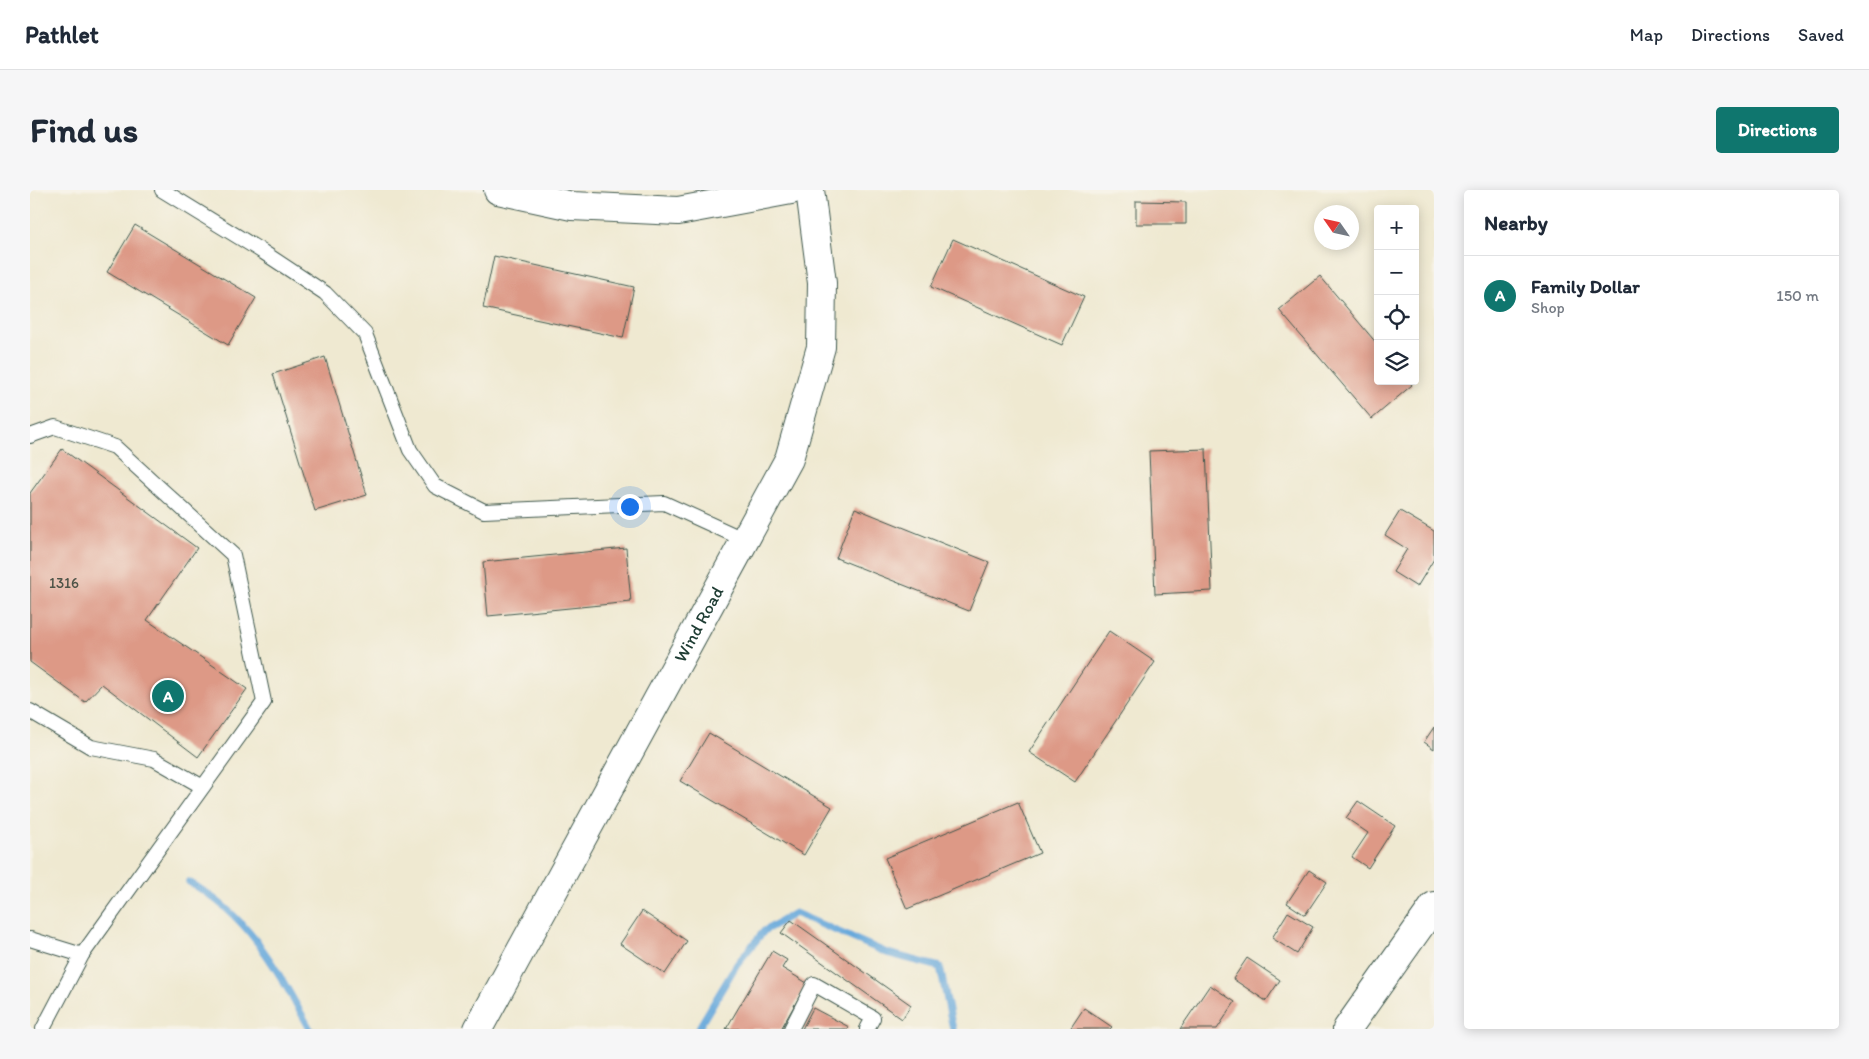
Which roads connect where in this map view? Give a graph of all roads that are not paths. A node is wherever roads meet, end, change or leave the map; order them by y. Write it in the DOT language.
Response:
graph roads {
  1 [pos="162,190"];
  2 [pos="498,190"];
  3 [pos="791,190"];
  4 [pos="810,190"];
  5 [pos="30,436"];
  6 [pos="745,540"];
  7 [pos="30,711"];
  8 [pos="204,786"];
  9 [pos="1434,906"];
  10 [pos="30,939"];
  11 [pos="82,955"];
  12 [pos="43,1029"];
  13 [pos="478,1029"];
  14 [pos="791,1029"];
  15 [pos="867,1029"];
  16 [pos="1347,1029"];
  1 -- 6 [label="lane"];
  2 -- 3 [label="street"];
  4 -- 6 [label="street, Wind Road"];
  5 -- 8 [label="lane"];
  6 -- 13 [label="street, Wind Road"];
  7 -- 8 [label="lane"];
  8 -- 11 [label="lane"];
  9 -- 16 [label="street"];
  10 -- 11 [label="lane"];
  11 -- 12 [label="lane"];
  14 -- 15 [label="lane"];
}
